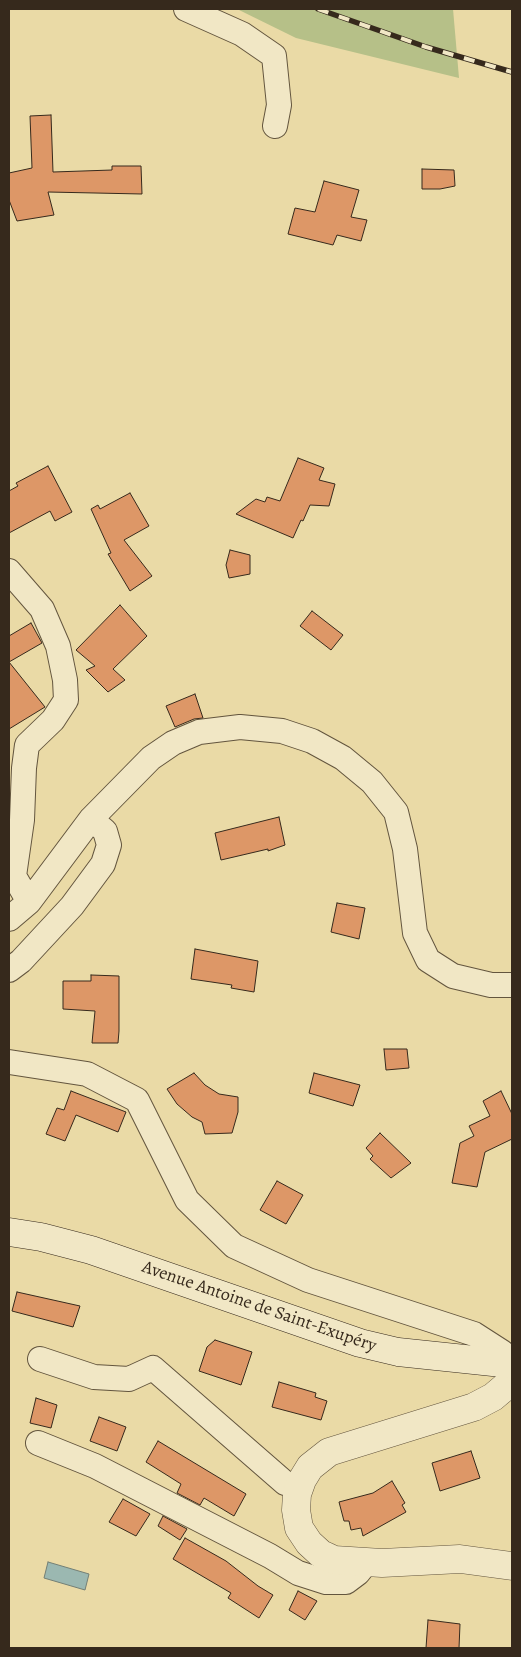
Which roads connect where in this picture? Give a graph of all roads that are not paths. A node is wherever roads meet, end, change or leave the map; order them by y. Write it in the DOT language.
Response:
graph roads {
  1 [pos="186,9"];
  2 [pos="275,126"];
  3 [pos="9,571"];
  4 [pos="91,819"];
  5 [pos="29,902"];
  6 [pos="9,919"];
  7 [pos="9,970"];
  8 [pos="512,985"];
  9 [pos="9,1062"];
  10 [pos="9,1232"];
  11 [pos="40,1359"];
  12 [pos="510,1370"];
  13 [pos="38,1443"];
  14 [pos="299,1487"];
  15 [pos="366,1563"];
  16 [pos="512,1566"];
  1 -- 2 [label="street"];
  3 -- 5 [label="street"];
  4 -- 5 [label="street"];
  4 -- 7 [label="street"];
  4 -- 8 [label="street"];
  5 -- 6 [label="street"];
  9 -- 12 [label="street"];
  10 -- 12 [label="street, Avenue Antoine de Saint-Exupéry"];
  11 -- 14 [label="street"];
  12 -- 14 [label="street"];
  13 -- 15 [label="street"];
  14 -- 15 [label="street"];
  15 -- 16 [label="street"];
}
